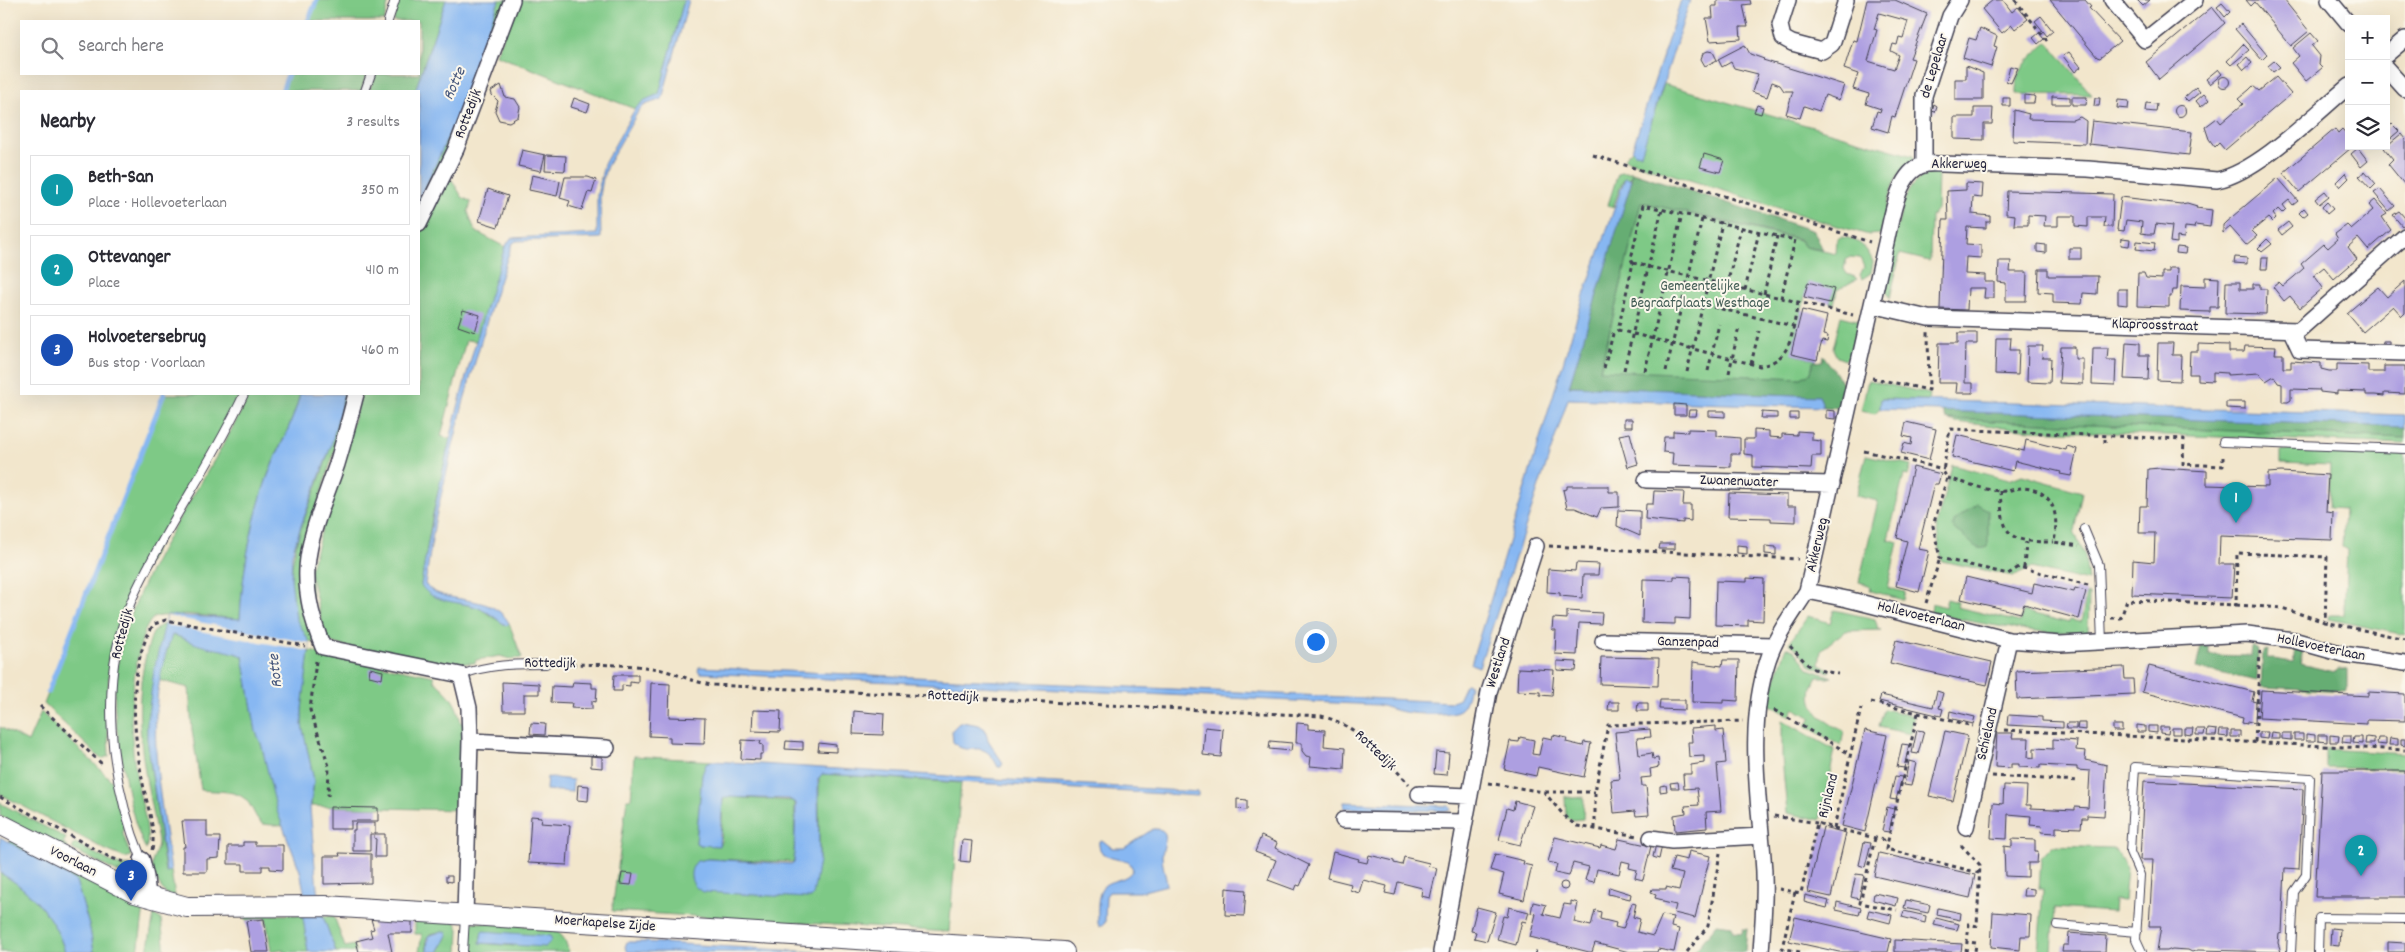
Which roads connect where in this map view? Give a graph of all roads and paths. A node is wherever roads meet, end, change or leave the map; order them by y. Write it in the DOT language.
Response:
graph roads {
  1 [pos="395,0"];
  2 [pos="512,0"];
  3 [pos="1788,0"];
  4 [pos="1846,0"];
  5 [pos="2016,0"];
  6 [pos="2112,0"];
  7 [pos="2195,0"];
  8 [pos="2329,0"];
  9 [pos="1955,1"];
  10 [pos="2345,19"];
  11 [pos="388,20"];
  12 [pos="2405,39"];
  13 [pos="2048,42"];
  14 [pos="2390,52"];
  15 [pos="2390,72"];
  16 [pos="371,75"];
  17 [pos="2345,89"];
  18 [pos="2405,89"];
  19 [pos="365,90"];
  20 [pos="1593,155"];
  21 [pos="1924,165"];
  22 [pos="1662,210"];
  23 [pos="1682,214"];
  24 [pos="1702,219"];
  25 [pos="420,222"];
  26 [pos="1722,223"];
  27 [pos="1742,228"];
  28 [pos="1759,232"];
  29 [pos="1778,236"];
  30 [pos="2405,236"];
  31 [pos="1885,247"];
  32 [pos="1633,263"];
  33 [pos="1648,267"];
  34 [pos="1668,272"];
  35 [pos="1688,277"];
  36 [pos="1708,281"];
  37 [pos="1727,286"];
  38 [pos="1745,290"];
  39 [pos="1764,294"];
  40 [pos="1781,298"];
  41 [pos="1798,302"];
  42 [pos="1713,307"];
  43 [pos="1870,312"];
  44 [pos="1928,318"];
  45 [pos="1719,324"];
  46 [pos="1793,326"];
  47 [pos="1739,327"];
  48 [pos="1618,330"];
  49 [pos="2291,330"];
  50 [pos="1759,331"];
  51 [pos="1633,334"];
  52 [pos="1653,339"];
  53 [pos="1672,344"];
  54 [pos="1692,349"];
  55 [pos="2405,353"];
  56 [pos="1712,354"];
  57 [pos="1732,359"];
  58 [pos="1751,364"];
  59 [pos="1604,368"];
  60 [pos="1624,370"];
  61 [pos="1645,371"];
  62 [pos="1666,371"];
  63 [pos="1708,371"];
  64 [pos="1687,372"];
  65 [pos="1729,373"];
  66 [pos="1856,375"];
  67 [pos="244,395"];
  68 [pos="356,395"];
  69 [pos="2106,436"];
  70 [pos="2223,442"];
  71 [pos="2105,444"];
  72 [pos="2405,449"];
  73 [pos="1864,451"];
  74 [pos="1944,469"];
  75 [pos="1947,478"];
  76 [pos="1646,480"];
  77 [pos="1832,484"];
  78 [pos="2000,491"];
  79 [pos="2084,529"];
  80 [pos="2026,542"];
  81 [pos="2054,542"];
  82 [pos="1536,546"];
  83 [pos="2092,548"];
  84 [pos="1940,558"];
  85 [pos="1814,559"];
  86 [pos="2024,568"];
  87 [pos="2100,588"];
  88 [pos="1807,591"];
  89 [pos="2236,605"];
  90 [pos="1922,618"];
  91 [pos="2101,619"];
  92 [pos="2325,622"];
  93 [pos="2260,636"];
  94 [pos="2405,638"];
  95 [pos="2009,640"];
  96 [pos="1603,641"];
  97 [pos="1775,642"];
  98 [pos="2102,642"];
  99 [pos="316,647"];
  100 [pos="546,664"];
  101 [pos="2405,664"];
  102 [pos="1838,674"];
  103 [pos="461,675"];
  104 [pos="1758,701"];
  105 [pos="1872,702"];
  106 [pos="40,706"];
  107 [pos="1861,708"];
  108 [pos="1918,713"];
  109 [pos="1756,721"];
  110 [pos="1990,730"];
  111 [pos="470,741"];
  112 [pos="2255,743"];
  113 [pos="606,748"];
  114 [pos="2405,750"];
  115 [pos="1850,754"];
  116 [pos="1979,776"];
  117 [pos="118,777"];
  118 [pos="2079,781"];
  119 [pos="1471,789"];
  120 [pos="1544,792"];
  121 [pos="1596,792"];
  122 [pos="1419,794"];
  123 [pos="328,796"];
  124 [pos="0,797"];
  125 [pos="1759,816"];
  126 [pos="1343,820"];
  127 [pos="1465,822"];
  128 [pos="0,824"];
  129 [pos="1817,824"];
  130 [pos="1966,827"];
  131 [pos="1834,828"];
  132 [pos="1595,829"];
  133 [pos="1761,836"];
  134 [pos="1651,838"];
  135 [pos="1723,838"];
  136 [pos="1875,838"];
  137 [pos="1888,841"];
  138 [pos="1961,845"];
  139 [pos="142,860"];
  140 [pos="1980,873"];
  141 [pos="148,898"];
  142 [pos="1897,910"];
  143 [pos="465,915"];
  144 [pos="2405,919"];
  145 [pos="2057,925"];
  146 [pos="2137,932"];
  147 [pos="1967,942"];
  148 [pos="463,952"];
  149 [pos="1064,952"];
  150 [pos="1441,952"];
  151 [pos="1687,952"];
  152 [pos="1761,952"];
  153 [pos="1800,952"];
  154 [pos="1966,952"];
  155 [pos="1975,952"];
  156 [pos="2142,952"];
  157 [pos="2290,952"];
  158 [pos="2318,952"];
  1 -- 11 [label="lane"];
  2 -- 25 [label="street, Rottedijk"];
  3 -- 4 [label="street"];
  5 -- 13 [label="path"];
  6 -- 7 [label="street"];
  8 -- 10 [label="street"];
  9 -- 21 [label="street, de Lepelaar"];
  12 -- 14 [label="street"];
  15 -- 18 [label="street"];
  16 -- 19 [label="lane"];
  17 -- 21 [label="street, Akkerweg"];
  20 -- 31 [label="path"];
  21 -- 31 [label="street, Akkerweg"];
  22 -- 23 [label="path"];
  22 -- 32 [label="path"];
  22 -- 33 [label="path"];
  23 -- 24 [label="path"];
  23 -- 34 [label="path"];
  24 -- 26 [label="path"];
  24 -- 35 [label="path"];
  26 -- 27 [label="path"];
  26 -- 36 [label="path"];
  27 -- 28 [label="path"];
  27 -- 37 [label="path"];
  28 -- 29 [label="path"];
  28 -- 38 [label="path"];
  29 -- 39 [label="path"];
  29 -- 40 [label="path"];
  30 -- 49 [label="street"];
  31 -- 43 [label="street, Akkerweg"];
  32 -- 33 [label="path"];
  32 -- 48 [label="path"];
  33 -- 34 [label="path"];
  33 -- 51 [label="path"];
  34 -- 35 [label="path"];
  34 -- 52 [label="path"];
  35 -- 36 [label="path"];
  35 -- 53 [label="path"];
  36 -- 37 [label="path"];
  36 -- 54 [label="path"];
  37 -- 38 [label="path"];
  38 -- 39 [label="path"];
  39 -- 40 [label="path"];
  40 -- 41 [label="path"];
  41 -- 43 [label="path"];
  41 -- 46 [label="path"];
  42 -- 46 [label="path"];
  43 -- 44 [label="street, Klaproosstraat"];
  43 -- 66 [label="street, Akkerweg"];
  44 -- 49 [label="street, Klaproosstraat"];
  44 -- 66 [label="path"];
  45 -- 56 [label="path"];
  46 -- 58 [label="path"];
  47 -- 57 [label="path"];
  48 -- 51 [label="path"];
  48 -- 59 [label="path"];
  49 -- 55 [label="street"];
  50 -- 58 [label="path"];
  51 -- 52 [label="path"];
  51 -- 60 [label="path"];
  52 -- 53 [label="path"];
  52 -- 61 [label="path"];
  53 -- 54 [label="path"];
  53 -- 62 [label="path"];
  54 -- 56 [label="path"];
  54 -- 64 [label="path"];
  56 -- 57 [label="path"];
  56 -- 63 [label="path"];
  57 -- 58 [label="path"];
  57 -- 65 [label="path"];
  66 -- 77 [label="street, Akkerweg"];
  67 -- 117 [label="lane, Rottedijk"];
  68 -- 99 [label="street"];
  69 -- 70 [label="path"];
  69 -- 71 [label="path"];
  69 -- 74 [label="path"];
  70 -- 72 [label="lane"];
  73 -- 74 [label="path"];
  74 -- 75 [label="path"];
  75 -- 78 [label="path"];
  75 -- 84 [label="path"];
  76 -- 77 [label="street, Zwanenwater"];
  77 -- 85 [label="street, Akkerweg"];
  78 -- 80 [label="path"];
  78 -- 81 [label="path"];
  79 -- 83 [label="lane"];
  80 -- 81 [label="path"];
  80 -- 86 [label="path"];
  81 -- 83 [label="path"];
  82 -- 85 [label="path"];
  82 -- 119 [label="street, Westland"];
  83 -- 87 [label="lane"];
  84 -- 86 [label="path"];
  84 -- 90 [label="path"];
  85 -- 88 [label="street, Akkerweg"];
  86 -- 87 [label="path"];
  87 -- 91 [label="lane"];
  88 -- 90 [label="street, Hollevoeterlaan"];
  88 -- 97 [label="street"];
  89 -- 91 [label="path"];
  89 -- 92 [label="path"];
  89 -- 92 [label="path"];
  90 -- 95 [label="street, Hollevoeterlaan"];
  91 -- 98 [label="lane"];
  92 -- 94 [label="path"];
  93 -- 98 [label="street, Hollevoeterlaan"];
  93 -- 101 [label="street, Hollevoeterlaan"];
  93 -- 112 [label="path"];
  95 -- 98 [label="street, Hollevoeterlaan"];
  95 -- 110 [label="street, Schieland"];
  96 -- 97 [label="street, Ganzenpad"];
  97 -- 102 [label="path"];
  97 -- 104 [label="street"];
  99 -- 103 [label="street, Rottedijk"];
  99 -- 123 [label="path"];
  99 -- 139 [label="path"];
  100 -- 103 [label="lane, Rottedijk"];
  100 -- 122 [label="path, Rottedijk"];
  103 -- 111 [label="street"];
  104 -- 109 [label="street"];
  104 -- 115 [label="path"];
  105 -- 108 [label="path"];
  106 -- 117 [label="path"];
  107 -- 115 [label="path, Rijnland"];
  108 -- 110 [label="path"];
  108 -- 137 [label="path"];
  109 -- 121 [label="path"];
  109 -- 125 [label="street"];
  110 -- 112 [label="path"];
  110 -- 116 [label="street, Schieland"];
  111 -- 113 [label="street"];
  111 -- 143 [label="street"];
  112 -- 114 [label="path"];
  115 -- 131 [label="path, Rijnland"];
  116 -- 118 [label="path"];
  116 -- 130 [label="street, Schieland"];
  117 -- 139 [label="lane, Rottedijk"];
  119 -- 120 [label="path"];
  119 -- 122 [label="street"];
  119 -- 127 [label="street, Westland"];
  120 -- 121 [label="path"];
  120 -- 132 [label="path"];
  121 -- 132 [label="path"];
  124 -- 139 [label="path, Voorlaan"];
  125 -- 129 [label="path"];
  125 -- 133 [label="street"];
  126 -- 127 [label="street"];
  127 -- 150 [label="street, Westland"];
  128 -- 141 [label="street, Voorlaan"];
  129 -- 131 [label="path, Rijnland"];
  129 -- 153 [label="path, Rijnland"];
  131 -- 136 [label="path"];
  132 -- 134 [label="path"];
  133 -- 135 [label="street"];
  133 -- 152 [label="street"];
  134 -- 135 [label="street"];
  135 -- 151 [label="path"];
  136 -- 137 [label="path"];
  136 -- 142 [label="path"];
  137 -- 140 [label="path"];
  138 -- 140 [label="path"];
  139 -- 141 [label="street, Rottedijk"];
  140 -- 147 [label="path"];
  141 -- 143 [label="street, Moerkapelse Zijde"];
  143 -- 148 [label="lane"];
  143 -- 149 [label="street, Moerkapelse Zijde"];
  144 -- 158 [label="lane"];
  145 -- 146 [label="lane"];
  146 -- 156 [label="lane"];
  146 -- 157 [label="lane"];
  147 -- 154 [label="path"];
  147 -- 155 [label="path"];
}
